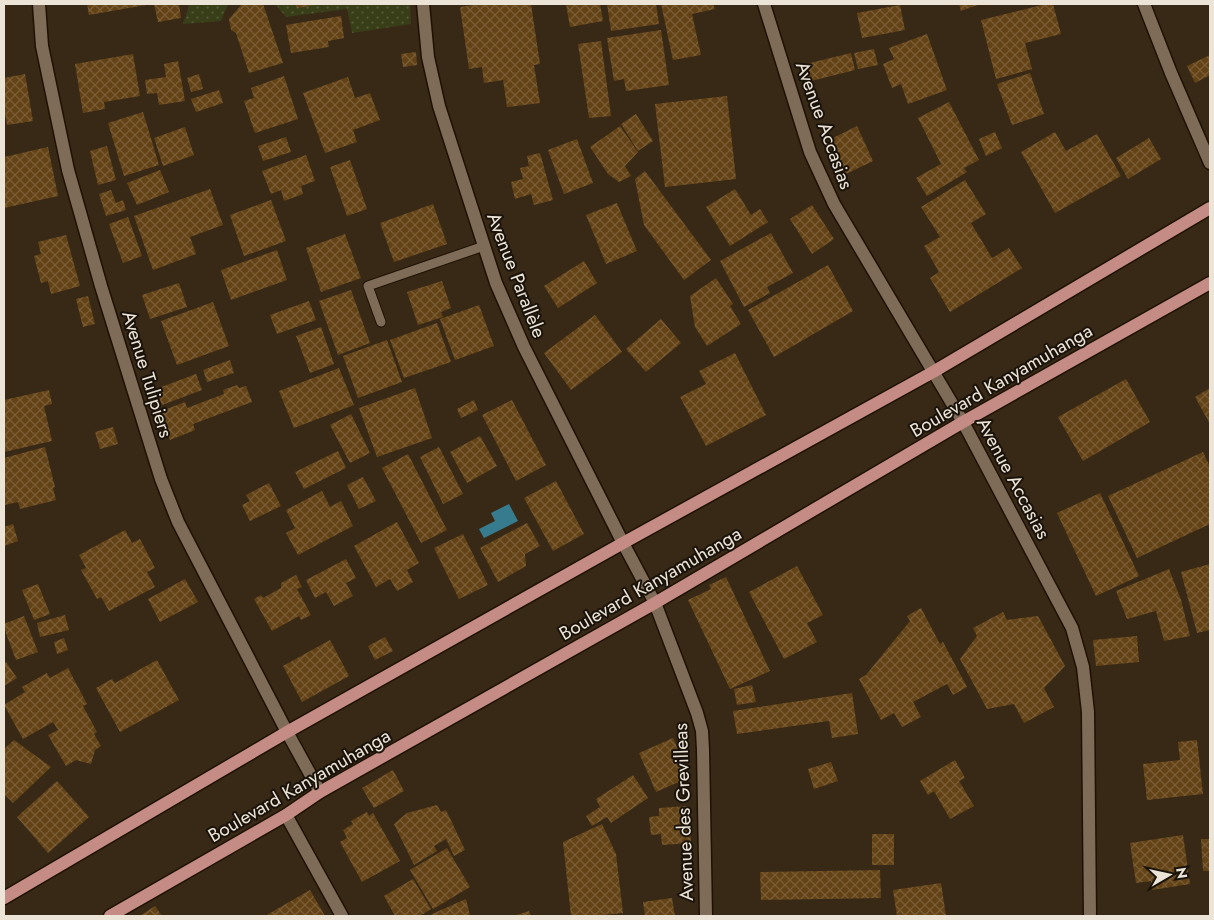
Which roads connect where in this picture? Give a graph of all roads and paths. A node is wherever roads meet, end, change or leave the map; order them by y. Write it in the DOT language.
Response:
graph roads {
  1 [pos="39,4"];
  2 [pos="423,4"];
  3 [pos="764,4"];
  4 [pos="1144,4"];
  5 [pos="1210,163"];
  6 [pos="1210,208"];
  7 [pos="484,246"];
  8 [pos="1210,283"];
  9 [pos="381,322"];
  10 [pos="933,372"];
  11 [pos="963,422"];
  12 [pos="623,543"];
  13 [pos="656,603"];
  14 [pos="287,732"];
  15 [pos="320,792"];
  16 [pos="286,815"];
  17 [pos="4,898"];
  18 [pos="110,916"];
  19 [pos="342,916"];
  20 [pos="706,916"];
  21 [pos="1090,916"];
  1 -- 14 [label="street, Avenue Tulipiers"];
  2 -- 7 [label="street, Avenue Parallèle"];
  3 -- 10 [label="street, Avenue Accasias"];
  4 -- 5 [label="street"];
  6 -- 10 [label="main road"];
  7 -- 9 [label="lane"];
  7 -- 12 [label="street, Avenue Parallèle"];
  8 -- 11 [label="main road, Boulevard Kanyamuhanga"];
  10 -- 11 [label="street, Avenue Accasias"];
  10 -- 12 [label="main road"];
  11 -- 13 [label="main road, Boulevard Kanyamuhanga"];
  11 -- 21 [label="street, Avenue Accasias"];
  12 -- 13 [label="street, Avenue des Grevilleas"];
  12 -- 14 [label="main road"];
  13 -- 15 [label="main road, Boulevard Kanyamuhanga"];
  13 -- 20 [label="street, Avenue des Grevilleas"];
  14 -- 15 [label="street, Avenue Tulipiers"];
  14 -- 17 [label="main road"];
  15 -- 16 [label="main road, Boulevard Kanyamuhanga"];
  16 -- 18 [label="main road, Boulevard Kanyamuhanga"];
  16 -- 19 [label="street"];
}
